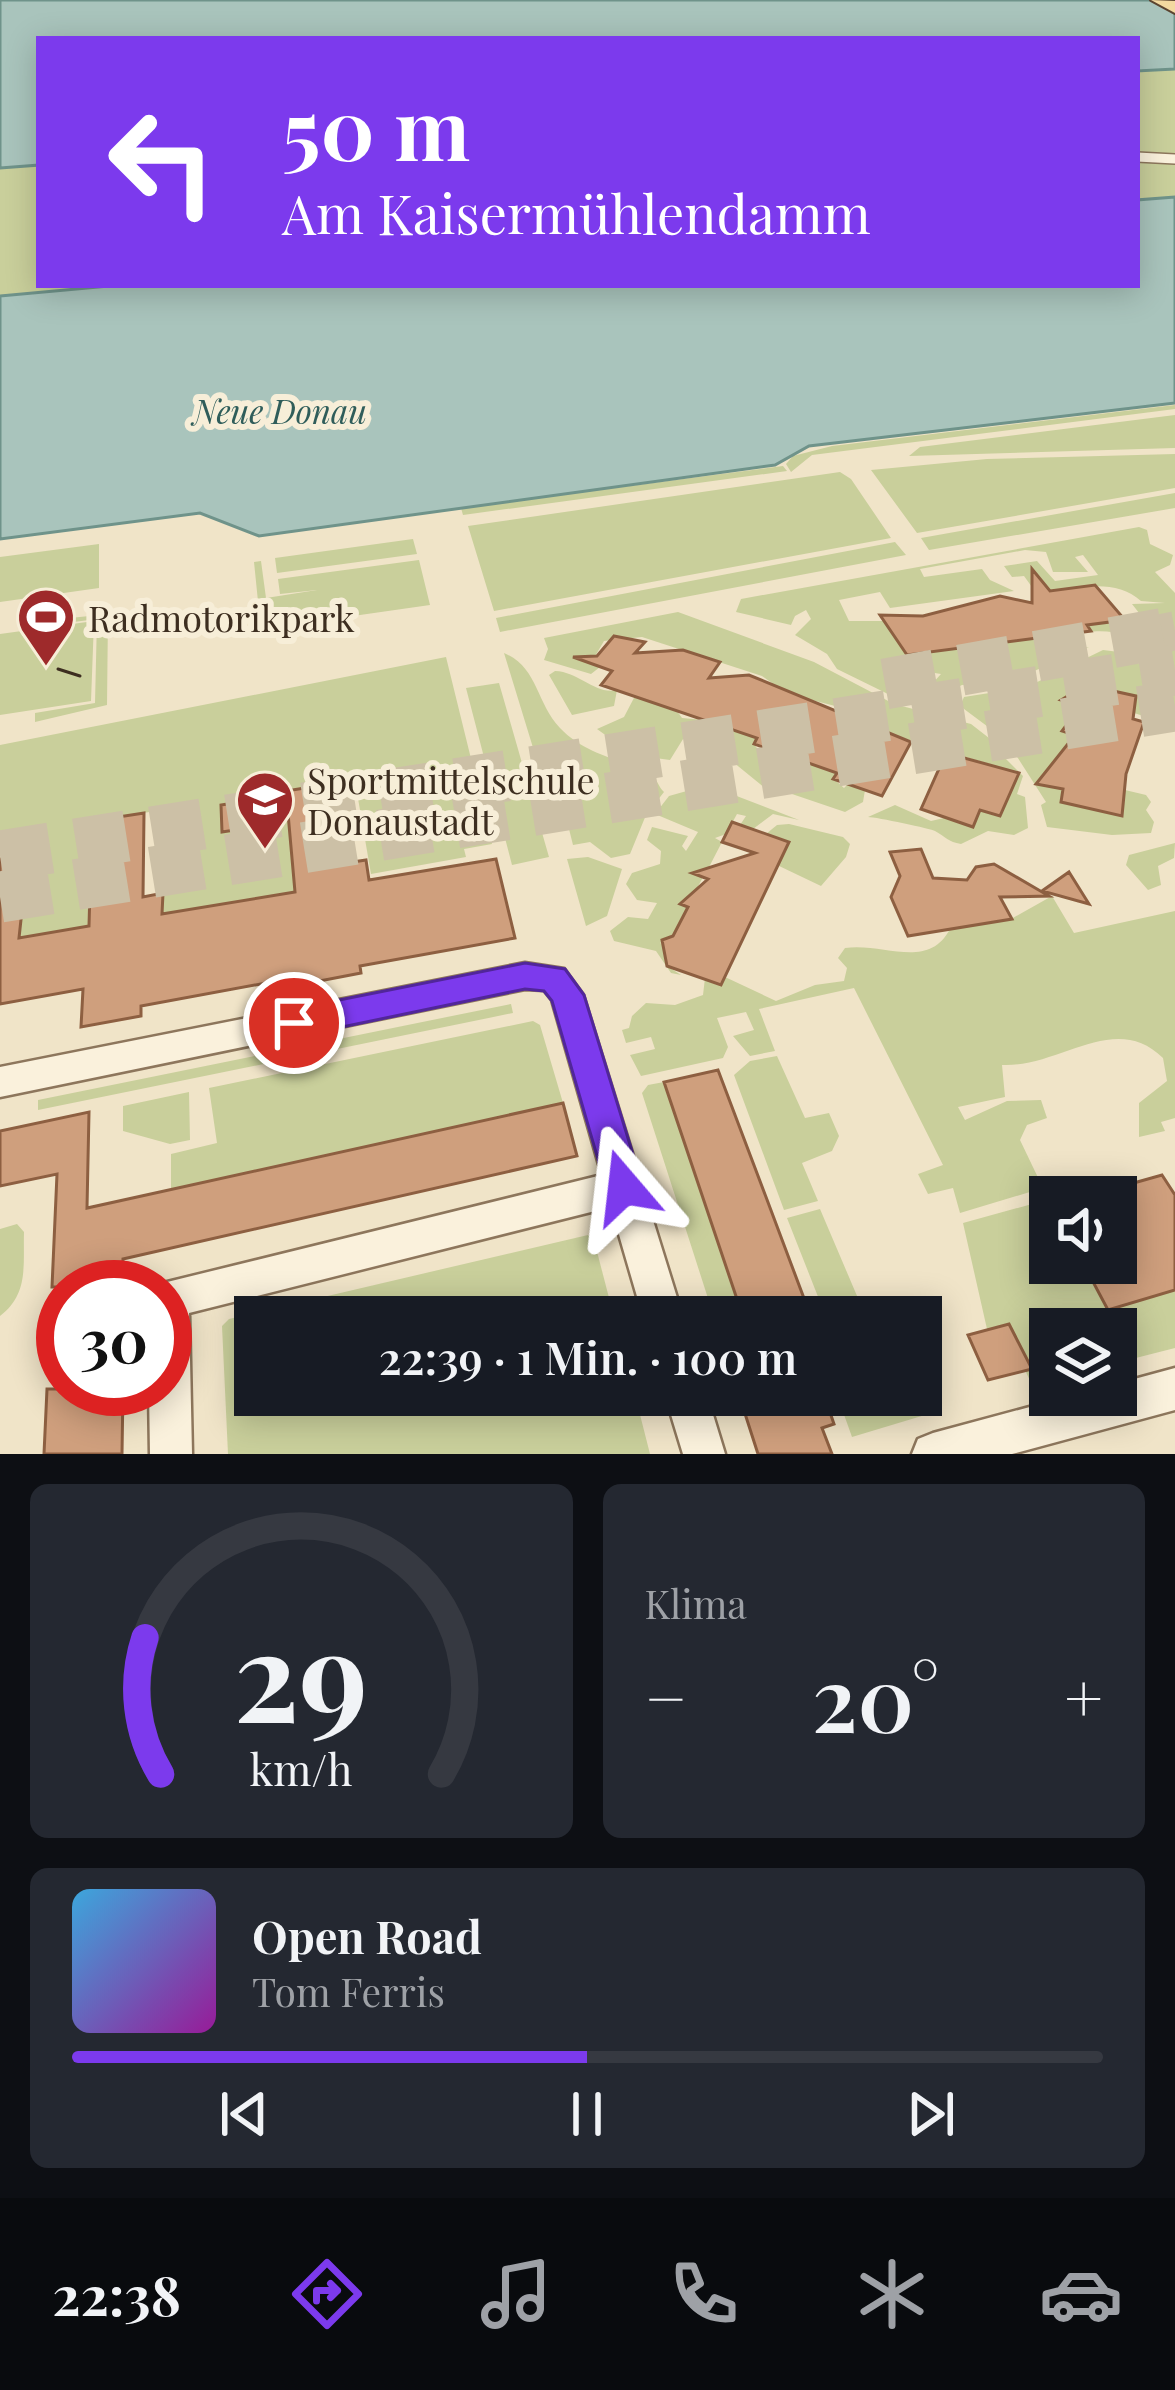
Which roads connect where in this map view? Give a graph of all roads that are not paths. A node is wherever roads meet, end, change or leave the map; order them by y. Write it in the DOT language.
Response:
graph roads {
  1 [pos="1160,0"];
  2 [pos="1175,8"];
  3 [pos="1140,157"];
  4 [pos="1175,159"];
  5 [pos="0,1082"];
  6 [pos="624,1187"];
  7 [pos="657,1296"];
  8 [pos="1175,1389"];
  9 [pos="692,1416"];
  10 [pos="171,1454"];
  11 [pos="704,1454"];
  12 [pos="933,1454"];
  1 -- 2 [label="main road"];
  3 -- 4 [label="lane"];
  5 -- 6 [label="street"];
  6 -- 7 [label="street"];
  6 -- 10 [label="street"];
  8 -- 12 [label="street"];
  9 -- 11 [label="street"];
}
